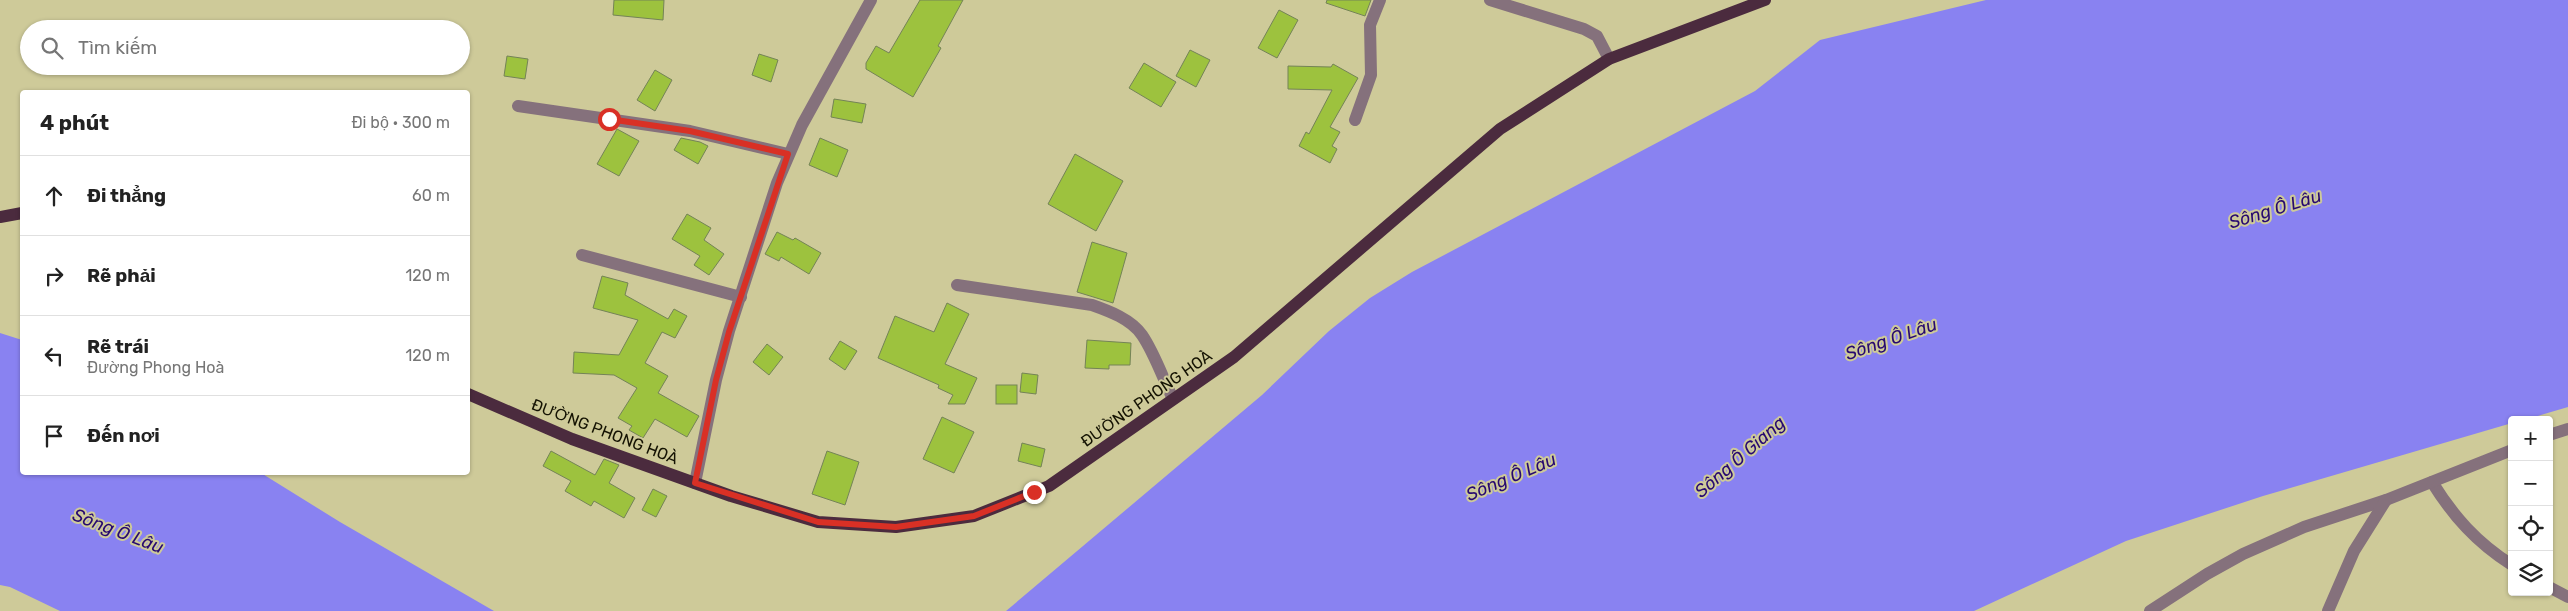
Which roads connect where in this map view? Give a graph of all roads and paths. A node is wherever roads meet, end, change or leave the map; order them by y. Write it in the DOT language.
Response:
graph roads {
  1 [pos="871,0"];
  2 [pos="1380,0"];
  3 [pos="1490,0"];
  4 [pos="1765,0"];
  5 [pos="1609,59"];
  6 [pos="518,106"];
  7 [pos="1356,120"];
  8 [pos="788,154"];
  9 [pos="20,213"];
  10 [pos="0,217"];
  11 [pos="582,255"];
  12 [pos="957,285"];
  13 [pos="742,297"];
  14 [pos="470,395"];
  15 [pos="1173,400"];
  16 [pos="2568,429"];
  17 [pos="2553,434"];
  18 [pos="2508,452"];
  19 [pos="2432,482"];
  20 [pos="695,483"];
  21 [pos="2386,500"];
  22 [pos="2508,562"];
  23 [pos="2553,590"];
  24 [pos="2568,597"];
  25 [pos="2150,611"];
  26 [pos="2328,611"];
  1 -- 8 [label="street"];
  2 -- 7 [label="street"];
  3 -- 5 [label="street"];
  4 -- 5 [label="main road, ĐƯỜNG PHONG HOÀ"];
  5 -- 15 [label="main road, ĐƯỜNG PHONG HOÀ"];
  6 -- 8 [label="street"];
  8 -- 13 [label="street"];
  9 -- 10 [label="main road"];
  11 -- 13 [label="street"];
  12 -- 15 [label="street"];
  13 -- 20 [label="street"];
  14 -- 20 [label="main road, ĐƯỜNG PHONG HOÀ"];
  15 -- 20 [label="main road, ĐƯỜNG PHONG HOÀ"];
  16 -- 17 [label="street"];
  18 -- 19 [label="street"];
  19 -- 21 [label="street"];
  19 -- 22 [label="street"];
  21 -- 25 [label="street"];
  21 -- 26 [label="street"];
  23 -- 24 [label="street"];
}
